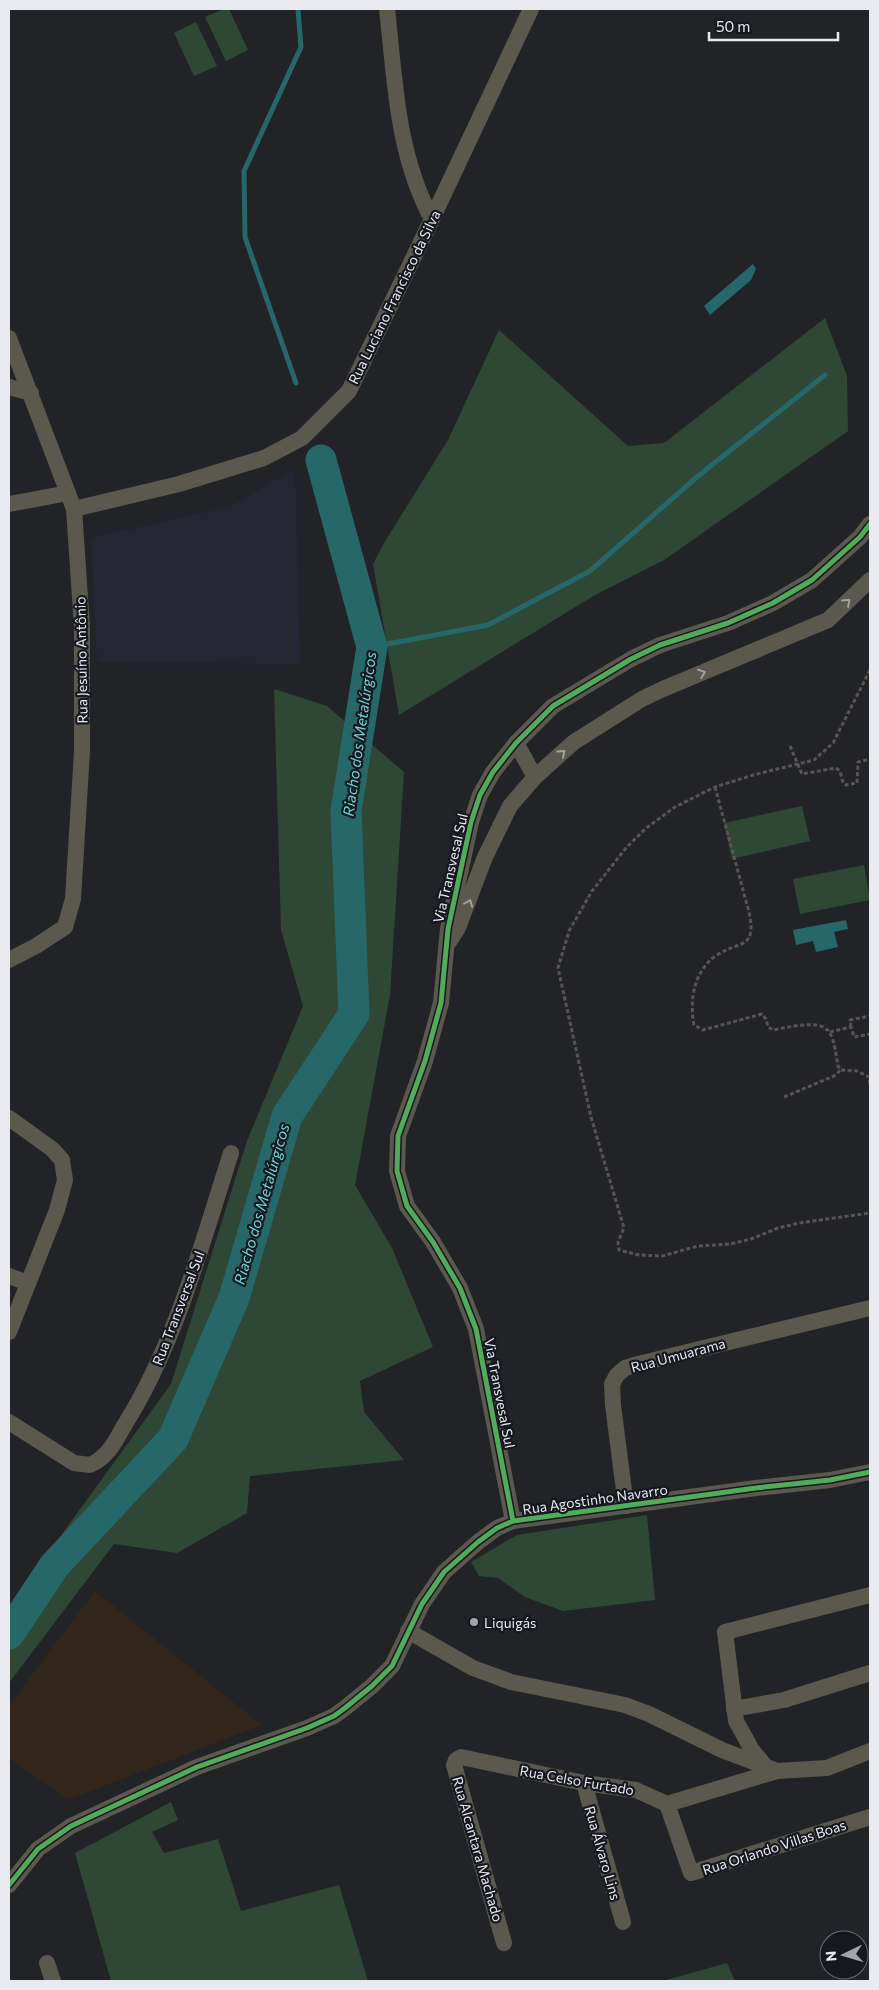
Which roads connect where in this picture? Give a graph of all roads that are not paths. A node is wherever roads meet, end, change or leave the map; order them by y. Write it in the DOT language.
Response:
graph roads {
  1 [pos="387,9"];
  2 [pos="531,9"];
  3 [pos="432,219"];
  4 [pos="9,338"];
  5 [pos="9,387"];
  6 [pos="31,393"];
  7 [pos="68,493"];
  8 [pos="9,504"];
  9 [pos="74,508"];
  10 [pos="870,524"];
  11 [pos="870,580"];
  12 [pos="516,743"];
  13 [pos="535,777"];
  14 [pos="447,946"];
  15 [pos="9,960"];
  16 [pos="9,1118"];
  17 [pos="231,1154"];
  18 [pos="9,1276"];
  19 [pos="28,1282"];
  20 [pos="870,1308"];
  21 [pos="9,1332"];
  22 [pos="9,1422"];
  23 [pos="870,1472"];
  24 [pos="626,1506"];
  25 [pos="513,1521"];
  26 [pos="870,1595"];
  27 [pos="408,1631"];
  28 [pos="870,1673"];
  29 [pos="734,1708"];
  30 [pos="870,1751"];
  31 [pos="461,1757"];
  32 [pos="772,1769"];
  33 [pos="584,1783"];
  34 [pos="667,1804"];
  35 [pos="870,1817"];
  36 [pos="9,1885"];
  37 [pos="623,1922"];
  38 [pos="504,1944"];
  39 [pos="47,1963"];
  40 [pos="53,1981"];
  1 -- 3 [label="street"];
  2 -- 3 [label="street, Rua Luciano Francisco da Silva"];
  3 -- 9 [label="street, Rua Luciano Francisco da Silva"];
  4 -- 6 [label="street, Rua Jesuíno Antônio"];
  5 -- 6 [label="street"];
  6 -- 7 [label="street, Rua Jesuíno Antônio"];
  7 -- 8 [label="street"];
  7 -- 9 [label="street, Rua Jesuíno Antônio"];
  9 -- 15 [label="street, Rua Jesuíno Antônio"];
  10 -- 12 [label="street, Via Transvesal Sul"];
  13 -- 11 [label="street, Via Transvesal Sul, one-way"];
  12 -- 13 [label="street"];
  12 -- 14 [label="street, Via Transvesal Sul"];
  14 -- 13 [label="street, Via Transvesal Sul, one-way"];
  14 -- 25 [label="street, Via Transvesal Sul"];
  16 -- 19 [label="street"];
  17 -- 22 [label="street, Rua Transversal Sul"];
  18 -- 19 [label="street"];
  19 -- 21 [label="street"];
  20 -- 24 [label="street, Rua Umuarama"];
  23 -- 24 [label="street, Rua Agostinho Navarro"];
  24 -- 25 [label="street, Rua Agostinho Navarro"];
  25 -- 27 [label="street, Rua Agostinho Navarro"];
  26 -- 29 [label="street"];
  27 -- 32 [label="street"];
  27 -- 36 [label="street, Rua Agostinho Navarro"];
  28 -- 29 [label="street"];
  29 -- 32 [label="street"];
  30 -- 32 [label="street"];
  31 -- 33 [label="street, Rua Celso Furtado"];
  31 -- 38 [label="street, Rua Alcantara Machado"];
  32 -- 34 [label="street"];
  33 -- 34 [label="street, Rua Celso Furtado"];
  33 -- 37 [label="street, Rua Álvaro Lins"];
  34 -- 35 [label="street, Rua Orlando Villas Boas"];
  39 -- 40 [label="street"];
}
